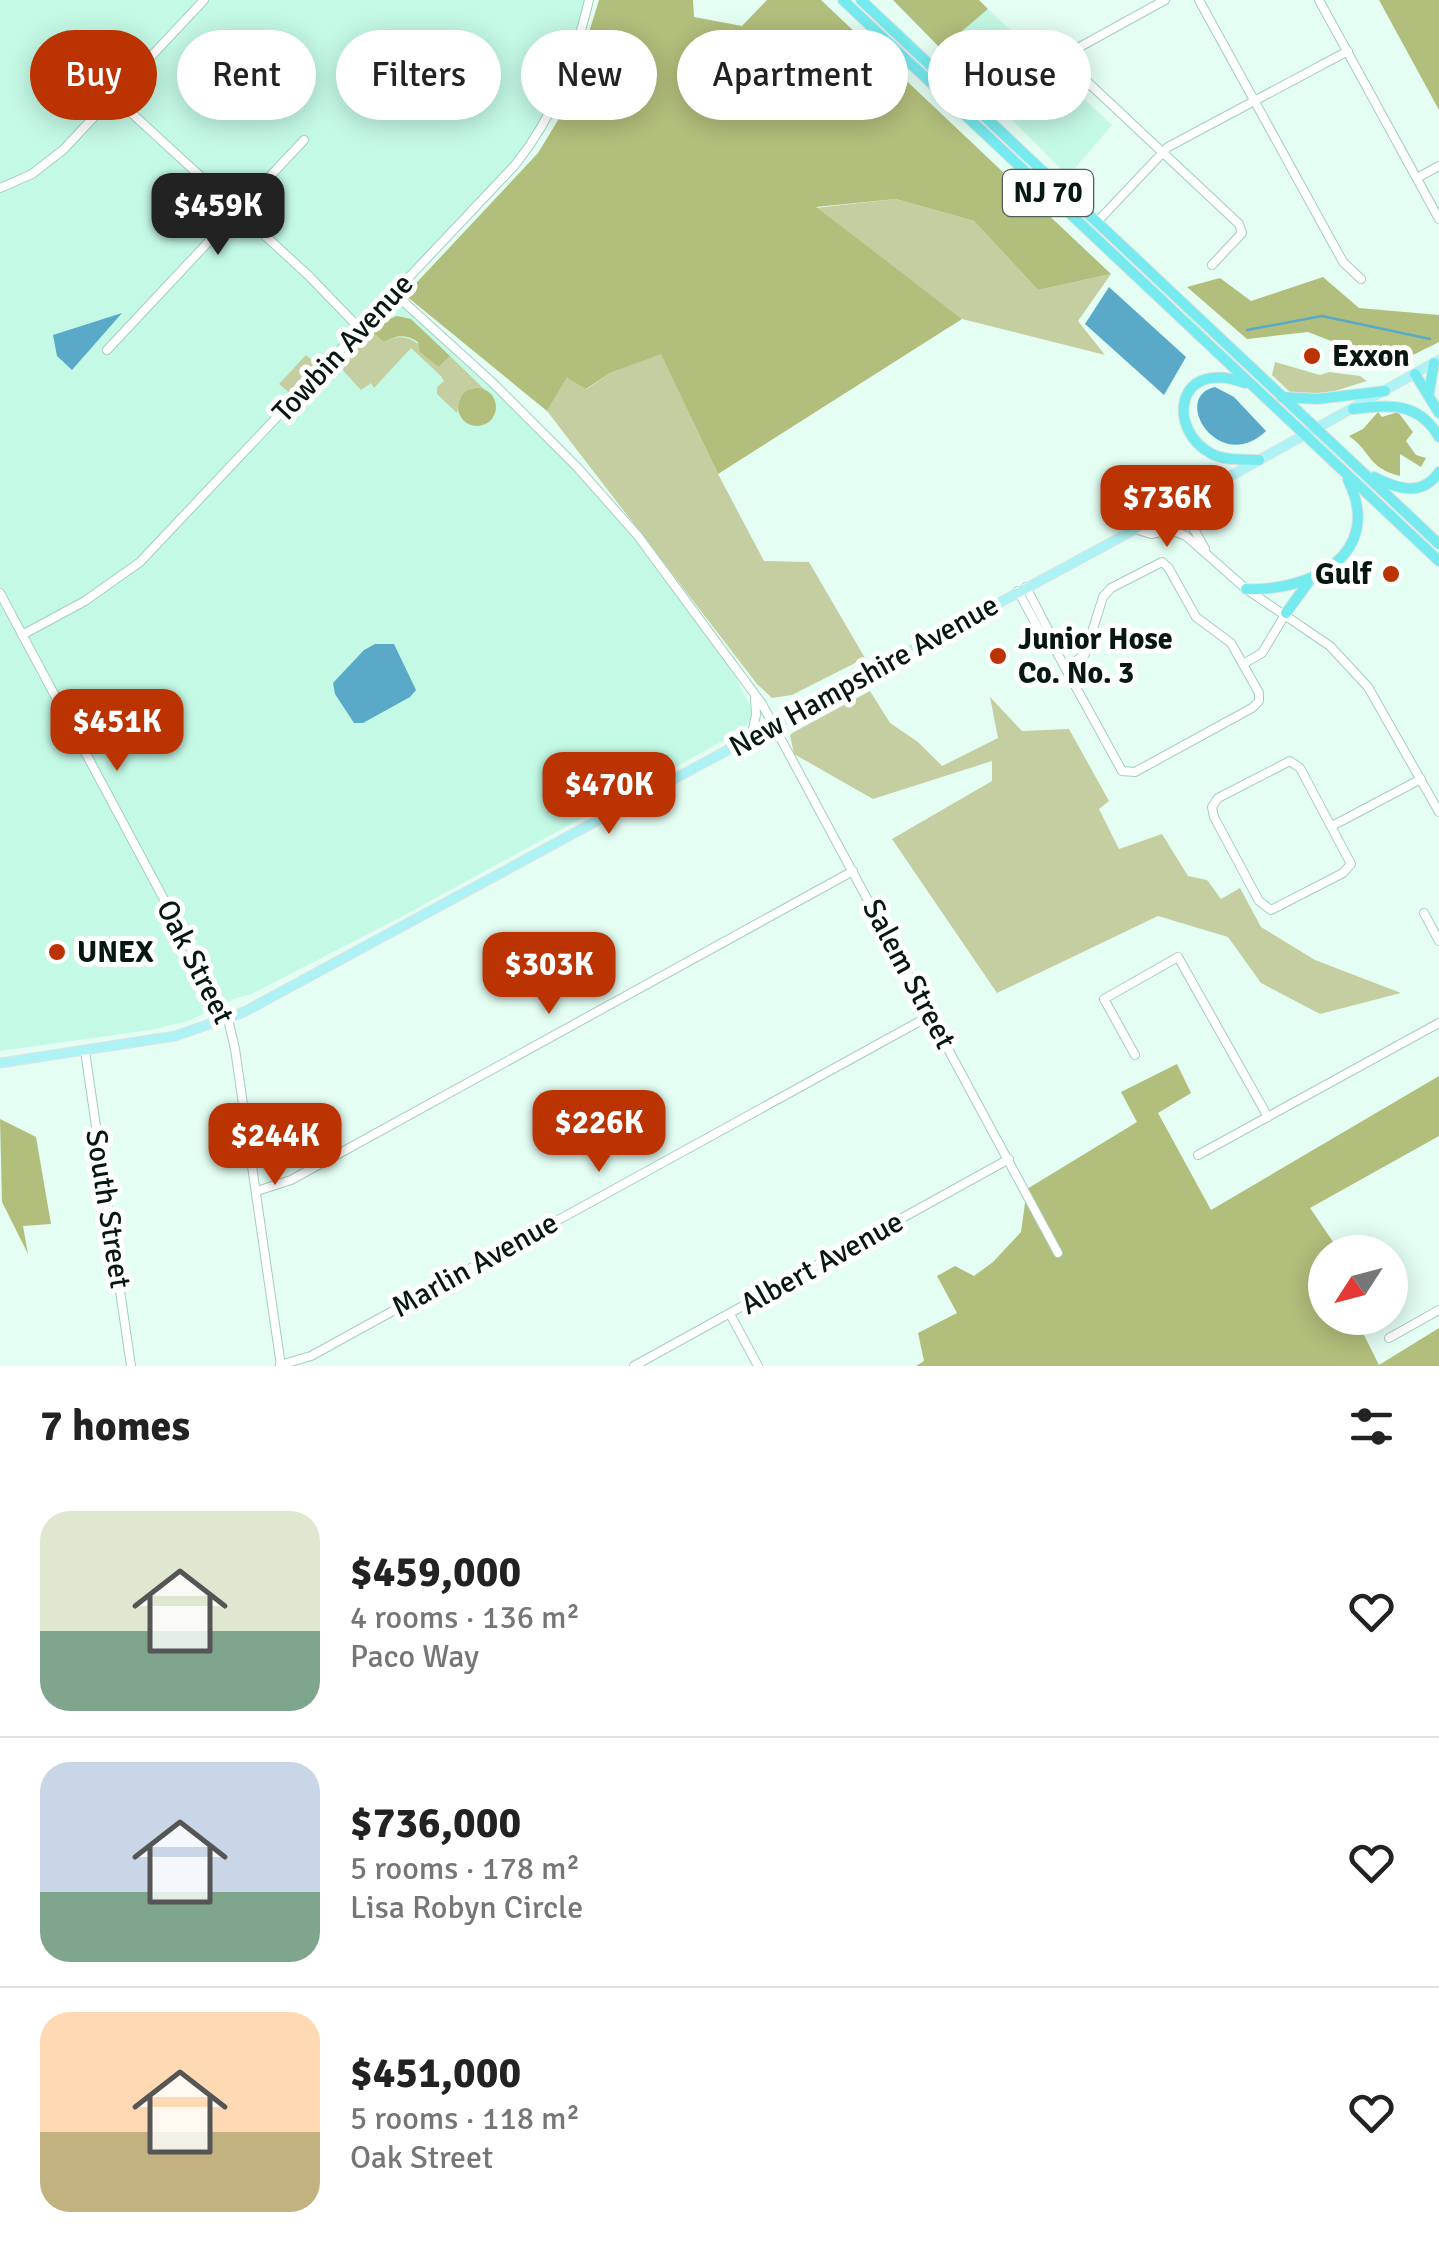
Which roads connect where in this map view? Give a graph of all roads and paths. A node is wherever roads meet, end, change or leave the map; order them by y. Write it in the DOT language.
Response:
graph roads {
  1 [pos="204,0"];
  2 [pos="589,0"];
  3 [pos="843,0"];
  4 [pos="861,0"];
  5 [pos="1165,0"];
  6 [pos="1199,0"];
  7 [pos="1319,0"];
  8 [pos="157,50"];
  9 [pos="1348,51"];
  10 [pos="1254,98"];
  11 [pos="90,120"];
  12 [pos="139,120"];
  13 [pos="304,140"];
  14 [pos="1163,152"];
  15 [pos="1439,166"];
  16 [pos="1417,178"];
  17 [pos="0,188"];
  18 [pos="237,210"];
  19 [pos="1439,219"];
  20 [pos="1096,222"];
  21 [pos="1212,266"];
  22 [pos="1361,279"];
  23 [pos="394,294"];
  24 [pos="361,330"];
  25 [pos="106,350"];
  26 [pos="1436,362"];
  27 [pos="1415,374"];
  28 [pos="1252,386"];
  29 [pos="1385,391"];
  30 [pos="1429,394"];
  31 [pos="1282,397"];
  32 [pos="1354,409"];
  33 [pos="1439,412"];
  34 [pos="1316,429"];
  35 [pos="1304,435"];
  36 [pos="1439,437"];
  37 [pos="1259,460"];
  38 [pos="1359,469"];
  39 [pos="1342,470"];
  40 [pos="1439,472"];
  41 [pos="1180,504"];
  42 [pos="1135,529"];
  43 [pos="1439,544"];
  44 [pos="1209,558"];
  45 [pos="1439,561"];
  46 [pos="1314,576"];
  47 [pos="1022,589"];
  48 [pos="1246,589"];
  49 [pos="0,593"];
  50 [pos="1286,613"];
  51 [pos="22,635"];
  52 [pos="1243,664"];
  53 [pos="1066,668"];
  54 [pos="755,698"];
  55 [pos="774,725"];
  56 [pos="752,738"];
  57 [pos="1421,779"];
  58 [pos="1439,812"];
  59 [pos="1332,826"];
  60 [pos="853,871"];
  61 [pos="1424,913"];
  62 [pos="1439,941"];
  63 [pos="931,1016"];
  64 [pos="228,1019"];
  65 [pos="1439,1024"];
  66 [pos="85,1051"];
  67 [pos="1135,1055"];
  68 [pos="0,1063"];
  69 [pos="1268,1117"];
  70 [pos="1198,1156"];
  71 [pos="1010,1159"];
  72 [pos="257,1191"];
  73 [pos="1058,1253"];
  74 [pos="1439,1310"];
  75 [pos="730,1314"];
  76 [pos="1389,1338"];
  77 [pos="281,1365"];
  78 [pos="131,1366"];
  79 [pos="634,1366"];
  80 [pos="758,1366"];
  1 -- 8 [label="street"];
  2 -- 23 [label="street, Towbin Avenue"];
  3 -- 28 [label="highway, NJ 70"];
  4 -- 20 [label="highway, NJ 70"];
  5 -- 14 [label="street"];
  6 -- 10 [label="street"];
  7 -- 9 [label="street"];
  9 -- 10 [label="street"];
  9 -- 16 [label="street"];
  10 -- 14 [label="street"];
  10 -- 22 [label="street"];
  11 -- 17 [label="street"];
  12 -- 18 [label="street"];
  13 -- 18 [label="street"];
  14 -- 20 [label="street"];
  14 -- 21 [label="street"];
  15 -- 16 [label="street"];
  16 -- 19 [label="street"];
  18 -- 24 [label="street"];
  18 -- 25 [label="street"];
  20 -- 31 [label="highway, NJ 70"];
  23 -- 24 [label="street, Towbin Avenue"];
  23 -- 54 [label="street, Salem Street"];
  24 -- 51 [label="street, Towbin Avenue"];
  26 -- 27 [label="main road, New Hampshire Avenue"];
  26 -- 30 [label="highway"];
  27 -- 29 [label="main road, New Hampshire Avenue"];
  27 -- 30 [label="highway"];
  28 -- 35 [label="highway, NJ 70"];
  28 -- 37 [label="highway"];
  29 -- 31 [label="highway"];
  29 -- 32 [label="main road, New Hampshire Avenue"];
  30 -- 33 [label="highway"];
  31 -- 34 [label="highway, NJ 70"];
  32 -- 34 [label="main road, New Hampshire Avenue"];
  32 -- 36 [label="highway"];
  34 -- 35 [label="main road, New Hampshire Avenue"];
  34 -- 38 [label="highway, NJ 70"];
  35 -- 37 [label="main road, New Hampshire Avenue"];
  35 -- 39 [label="highway, NJ 70"];
  37 -- 41 [label="main road, New Hampshire Avenue"];
  38 -- 40 [label="highway"];
  38 -- 43 [label="highway, NJ 70"];
  39 -- 45 [label="highway, NJ 70"];
  39 -- 46 [label="highway"];
  41 -- 42 [label="main road, New Hampshire Avenue"];
  41 -- 44 [label="street"];
  42 -- 44 [label="street"];
  42 -- 47 [label="main road, New Hampshire Avenue"];
  44 -- 48 [label="street"];
  46 -- 48 [label="highway"];
  46 -- 50 [label="highway"];
  47 -- 53 [label="street"];
  47 -- 55 [label="main road, New Hampshire Avenue"];
  48 -- 50 [label="street"];
  49 -- 51 [label="street, Oak Street"];
  50 -- 52 [label="street"];
  50 -- 57 [label="street"];
  51 -- 64 [label="street, Oak Street"];
  52 -- 53 [label="street"];
  52 -- 53 [label="street"];
  54 -- 55 [label="street, Salem Street"];
  54 -- 56 [label="street"];
  55 -- 56 [label="main road, New Hampshire Avenue"];
  55 -- 60 [label="street, Salem Street"];
  56 -- 64 [label="main road, New Hampshire Avenue"];
  57 -- 58 [label="street"];
  57 -- 59 [label="street"];
  59 -- 59 [label="street"];
  60 -- 63 [label="street, Salem Street"];
  60 -- 72 [label="street"];
  61 -- 62 [label="street"];
  63 -- 71 [label="street, Salem Street"];
  63 -- 77 [label="street, Marlin Avenue"];
  64 -- 66 [label="main road, New Hampshire Avenue"];
  64 -- 72 [label="street, Oak Street"];
  65 -- 69 [label="street"];
  66 -- 68 [label="main road, New Hampshire Avenue"];
  66 -- 78 [label="street, South Street"];
  67 -- 69 [label="street"];
  69 -- 70 [label="street"];
  71 -- 73 [label="street, Salem Street"];
  71 -- 75 [label="street, Albert Avenue"];
  72 -- 77 [label="street, Oak Street"];
  74 -- 76 [label="street"];
  75 -- 79 [label="street, Albert Avenue"];
  75 -- 80 [label="street"];
}
